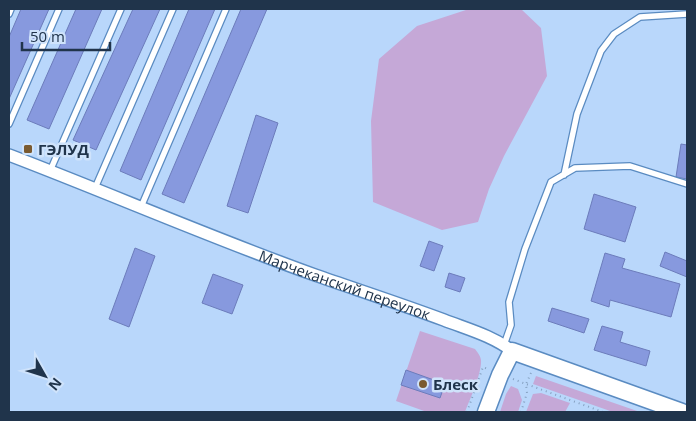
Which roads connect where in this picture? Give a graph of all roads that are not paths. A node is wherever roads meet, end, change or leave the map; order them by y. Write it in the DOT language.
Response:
graph roads {
  1 [pos="11,9"];
  2 [pos="59,9"];
  3 [pos="121,9"];
  4 [pos="173,9"];
  5 [pos="226,9"];
  6 [pos="9,14"];
  7 [pos="687,14"];
  8 [pos="9,124"];
  9 [pos="9,155"];
  10 [pos="50,171"];
  11 [pos="564,174"];
  12 [pos="687,184"];
  13 [pos="95,188"];
  14 [pos="140,207"];
  15 [pos="508,348"];
  16 [pos="486,412"];
  17 [pos="682,412"];
  1 -- 6 [label="lane"];
  2 -- 8 [label="lane"];
  3 -- 10 [label="lane"];
  4 -- 13 [label="lane"];
  5 -- 14 [label="lane"];
  7 -- 11 [label="lane"];
  9 -- 10 [label="street, Марчеканский переулок"];
  10 -- 13 [label="street, Марчеканский переулок"];
  11 -- 12 [label="lane"];
  11 -- 15 [label="lane"];
  13 -- 14 [label="street, Марчеканский переулок"];
  14 -- 15 [label="street, Марчеканский переулок"];
  15 -- 16 [label="main road"];
  15 -- 17 [label="main road, Марчеканский переулок"];
}
